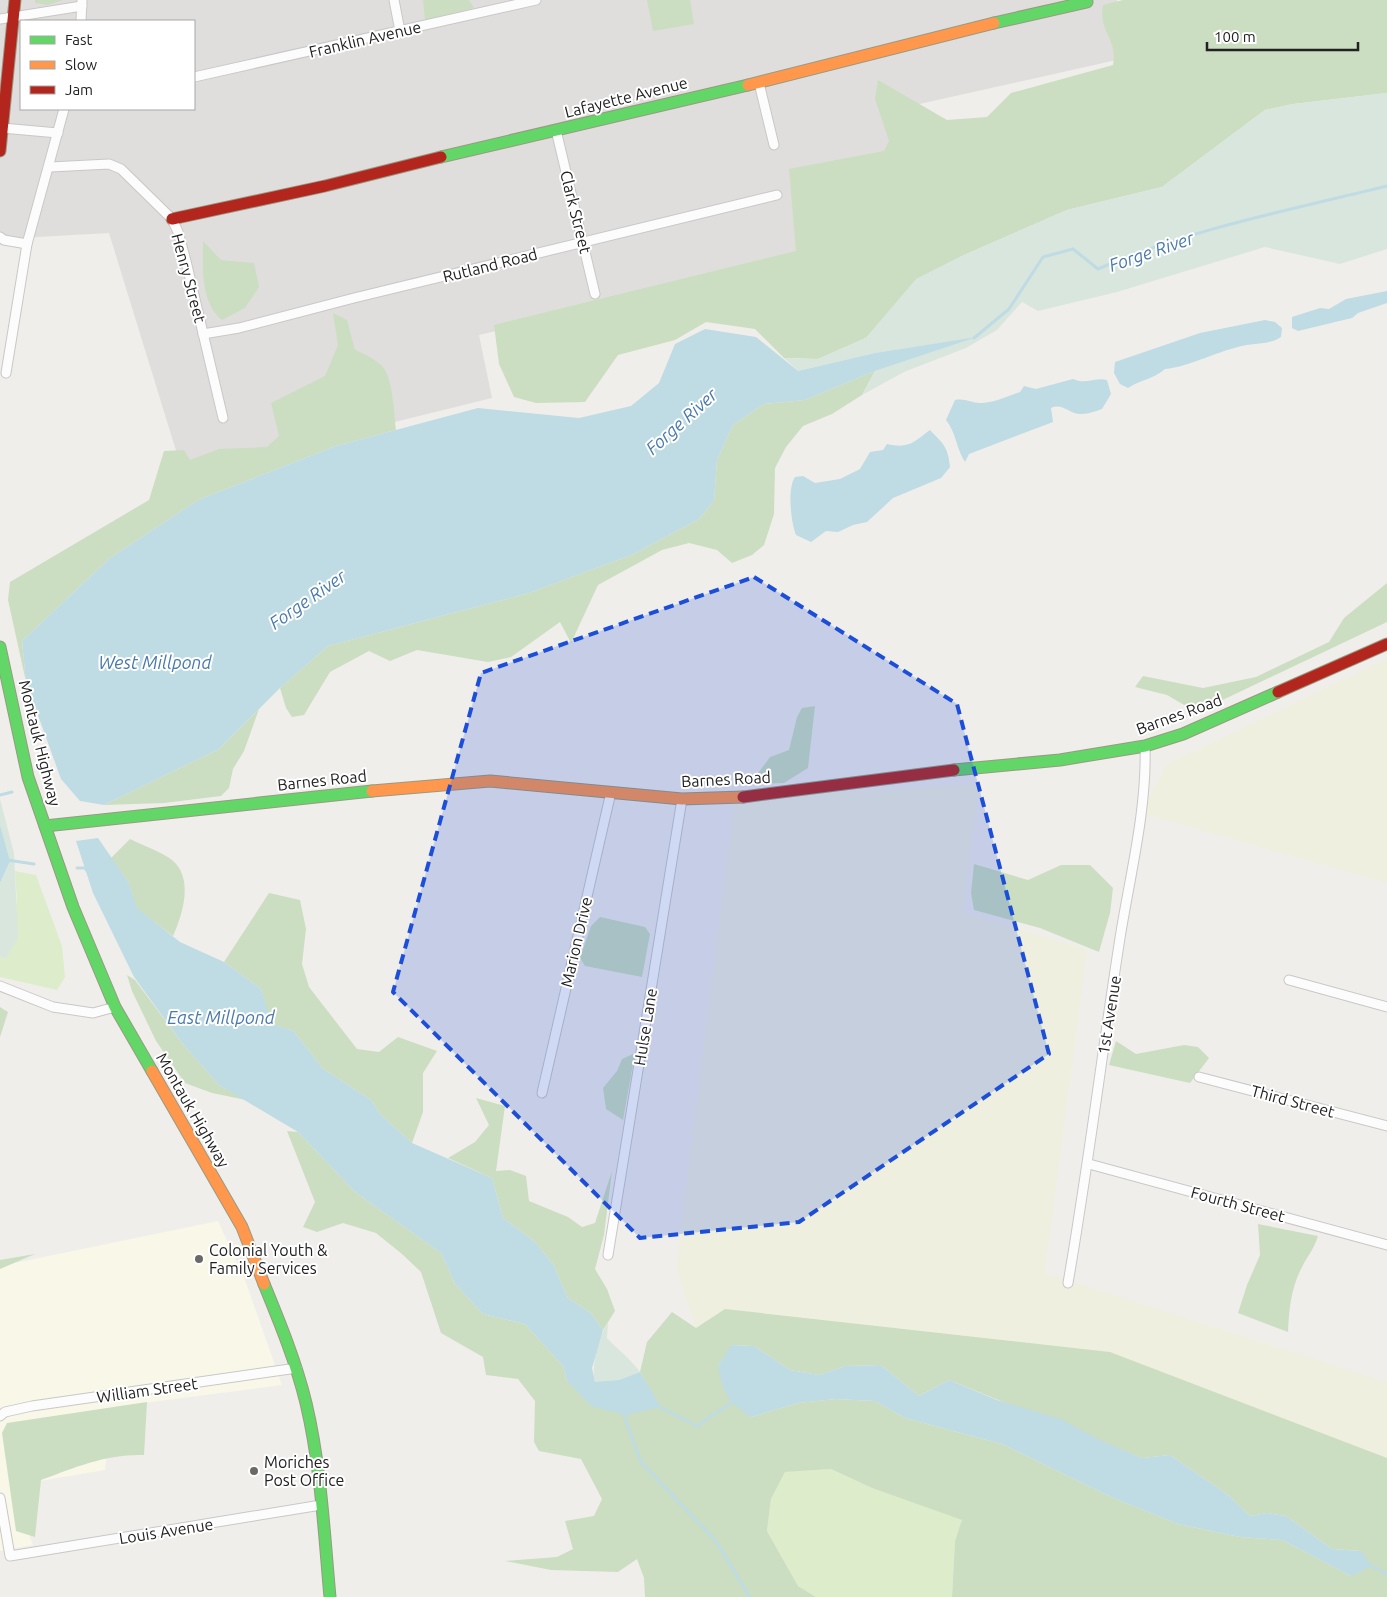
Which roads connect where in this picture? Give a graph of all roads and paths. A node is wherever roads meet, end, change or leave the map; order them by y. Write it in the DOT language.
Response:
graph roads {
  1 [pos="15,0"];
  2 [pos="394,0"];
  3 [pos="536,0"];
  4 [pos="1087,2"];
  5 [pos="82,3"];
  6 [pos="14,16"];
  7 [pos="0,20"];
  8 [pos="81,20"];
  9 [pos="400,31"];
  10 [pos="195,77"];
  11 [pos="759,83"];
  12 [pos="64,110"];
  13 [pos="556,130"];
  14 [pos="58,133"];
  15 [pos="1,134"];
  16 [pos="774,145"];
  17 [pos="0,151"];
  18 [pos="50,167"];
  19 [pos="777,195"];
  20 [pos="172,219"];
  21 [pos="0,237"];
  22 [pos="584,242"];
  23 [pos="27,244"];
  24 [pos="596,294"];
  25 [pos="204,334"];
  26 [pos="6,373"];
  27 [pos="223,418"];
  28 [pos="1387,644"];
  29 [pos="0,647"];
  30 [pos="1145,746"];
  31 [pos="611,792"];
  32 [pos="682,799"];
  33 [pos="45,826"];
  34 [pos="1289,980"];
  35 [pos="0,986"];
  36 [pos="1387,1006"];
  37 [pos="115,1007"];
  38 [pos="1199,1077"];
  39 [pos="542,1093"];
  40 [pos="1387,1126"];
  41 [pos="1089,1164"];
  42 [pos="1387,1244"];
  43 [pos="608,1255"];
  44 [pos="1068,1283"];
  45 [pos="297,1368"];
  46 [pos="0,1416"];
  47 [pos="0,1498"];
  48 [pos="321,1505"];
  49 [pos="330,1597"];
  1 -- 6 [label="street"];
  2 -- 9 [label="street"];
  3 -- 9 [label="street, Franklin Avenue"];
  4 -- 11 [label="street, Lafayette Avenue"];
  5 -- 6 [label="street"];
  5 -- 8 [label="street"];
  6 -- 7 [label="street"];
  6 -- 15 [label="street"];
  9 -- 10 [label="street, Franklin Avenue"];
  11 -- 13 [label="street, Lafayette Avenue"];
  11 -- 16 [label="street"];
  12 -- 14 [label="street"];
  13 -- 20 [label="street, Lafayette Avenue"];
  13 -- 22 [label="street, Clark Street"];
  14 -- 15 [label="street"];
  14 -- 18 [label="street"];
  15 -- 17 [label="street"];
  18 -- 20 [label="street, Henry Street"];
  18 -- 23 [label="street"];
  19 -- 22 [label="street, Rutland Road"];
  20 -- 25 [label="street, Henry Street"];
  21 -- 23 [label="street"];
  22 -- 24 [label="street, Clark Street"];
  22 -- 25 [label="street, Rutland Road"];
  23 -- 26 [label="street"];
  25 -- 27 [label="street, Henry Street"];
  28 -- 30 [label="street, Barnes Road"];
  29 -- 33 [label="street, Montauk Highway"];
  30 -- 32 [label="street, Barnes Road"];
  30 -- 41 [label="street, 1st Avenue"];
  31 -- 32 [label="street, Barnes Road"];
  31 -- 33 [label="street, Barnes Road"];
  31 -- 39 [label="street, Marion Drive"];
  32 -- 43 [label="street, Hulse Lane"];
  33 -- 37 [label="street, Montauk Highway"];
  34 -- 36 [label="street"];
  35 -- 37 [label="street"];
  37 -- 45 [label="street, Montauk Highway"];
  38 -- 40 [label="street, Third Street"];
  41 -- 42 [label="street, Fourth Street"];
  41 -- 44 [label="street, 1st Avenue"];
  45 -- 46 [label="street, William Street"];
  45 -- 48 [label="street, Montauk Highway"];
  47 -- 48 [label="street, Louis Avenue"];
  48 -- 49 [label="street, Montauk Highway"];
}
